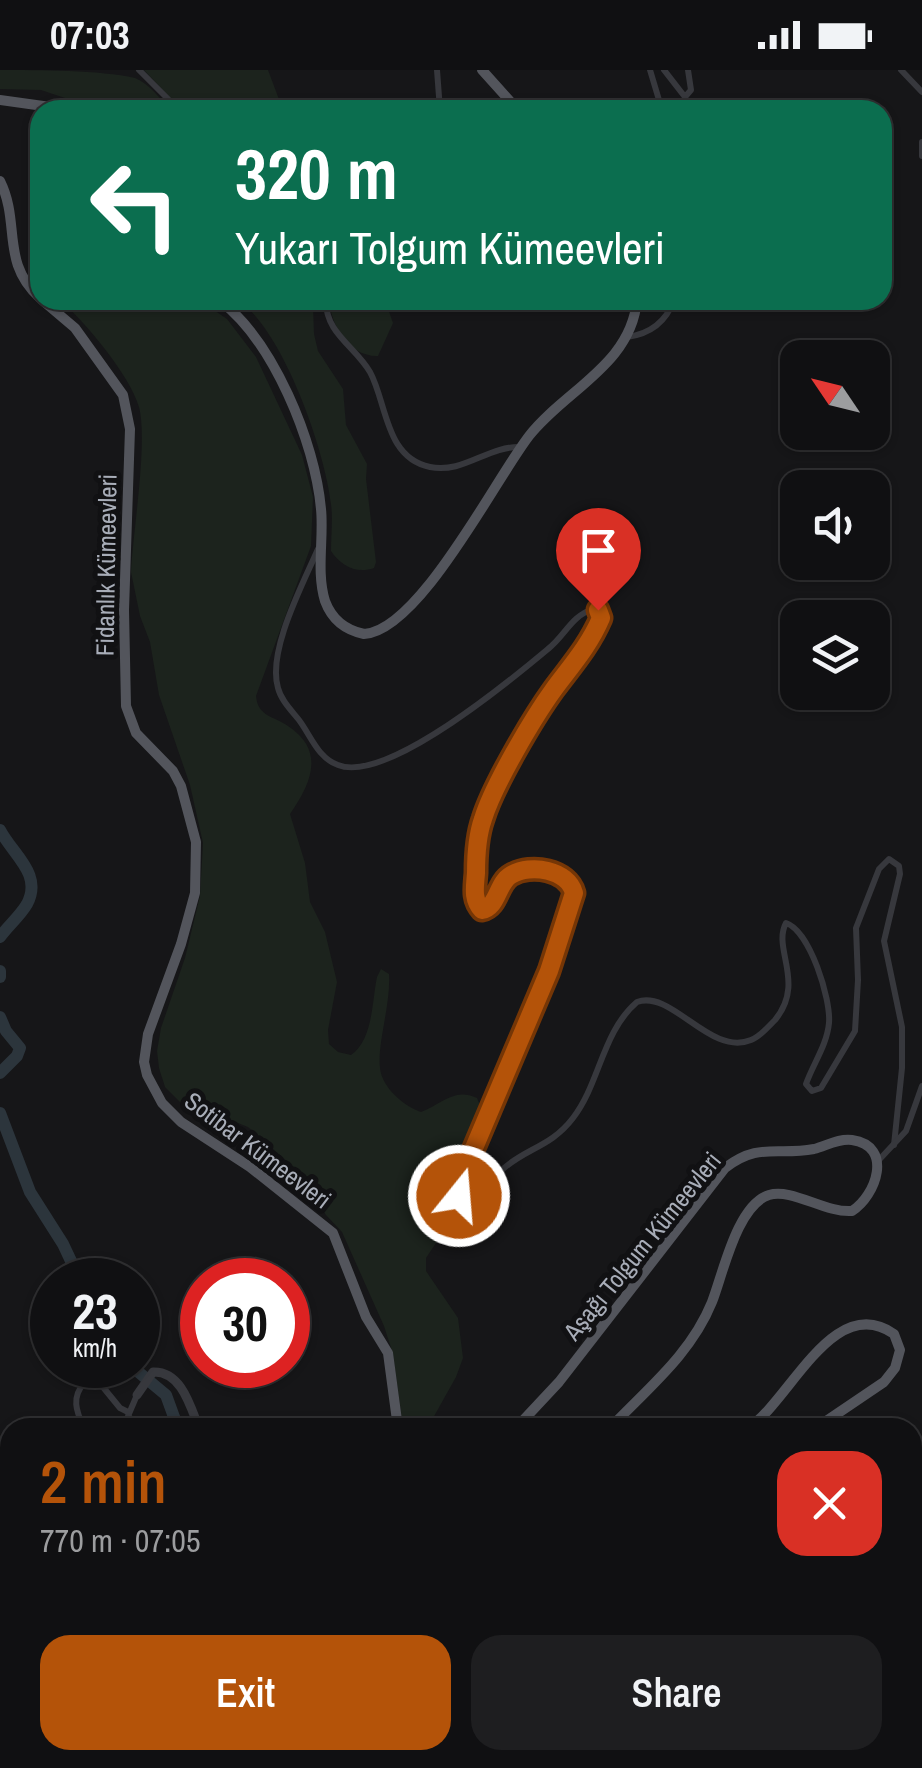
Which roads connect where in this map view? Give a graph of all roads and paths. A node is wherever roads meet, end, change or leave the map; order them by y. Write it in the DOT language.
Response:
graph roads {
  1 [pos="139,70"];
  2 [pos="437,70"];
  3 [pos="482,70"];
  4 [pos="650,70"];
  5 [pos="664,70"];
  6 [pos="688,70"];
  7 [pos="901,70"];
  8 [pos="922,92"];
  9 [pos="0,100"];
  10 [pos="169,100"];
  11 [pos="439,100"];
  12 [pos="509,100"];
  13 [pos="659,100"];
  14 [pos="30,104"];
  15 [pos="922,142"];
  16 [pos="922,156"];
  17 [pos="0,181"];
  18 [pos="30,287"];
  19 [pos="54,310"];
  20 [pos="232,310"];
  21 [pos="327,310"];
  22 [pos="634,310"];
  23 [pos="670,310"];
  24 [pos="626,337"];
  25 [pos="522,447"];
  26 [pos="322,539"];
  27 [pos="196,842"];
  28 [pos="922,1086"];
  29 [pos="894,1145"];
  30 [pos="877,1162"];
  31 [pos="137,1396"];
  32 [pos="128,1412"];
  33 [pos="79,1418"];
  34 [pos="133,1418"];
  35 [pos="195,1418"];
  36 [pos="397,1418"];
  37 [pos="525,1418"];
  38 [pos="620,1418"];
  39 [pos="760,1418"];
  40 [pos="831,1418"];
  1 -- 10 [label="street"];
  2 -- 11 [label="street"];
  3 -- 12 [label="main road"];
  4 -- 13 [label="street"];
  5 -- 6 [label="street"];
  7 -- 8 [label="street"];
  9 -- 14 [label="main road"];
  15 -- 16 [label="street"];
  17 -- 18 [label="main road, Fidanlık Kümeevleri"];
  19 -- 27 [label="main road, Fidanlık Kümeevleri"];
  20 -- 26 [label="main road"];
  21 -- 25 [label="street"];
  22 -- 24 [label="main road"];
  23 -- 24 [label="street"];
  24 -- 25 [label="main road"];
  25 -- 26 [label="main road"];
  26 -- 29 [label="street"];
  27 -- 36 [label="main road, Sotibar Kümeevleri"];
  28 -- 29 [label="street"];
  29 -- 30 [label="street"];
  30 -- 37 [label="main road, Aşağı Tolgum Kümeevleri"];
  30 -- 38 [label="main road"];
  31 -- 32 [label="street"];
  31 -- 35 [label="street"];
  32 -- 33 [label="street"];
  32 -- 34 [label="street"];
  39 -- 40 [label="main road"];
}
